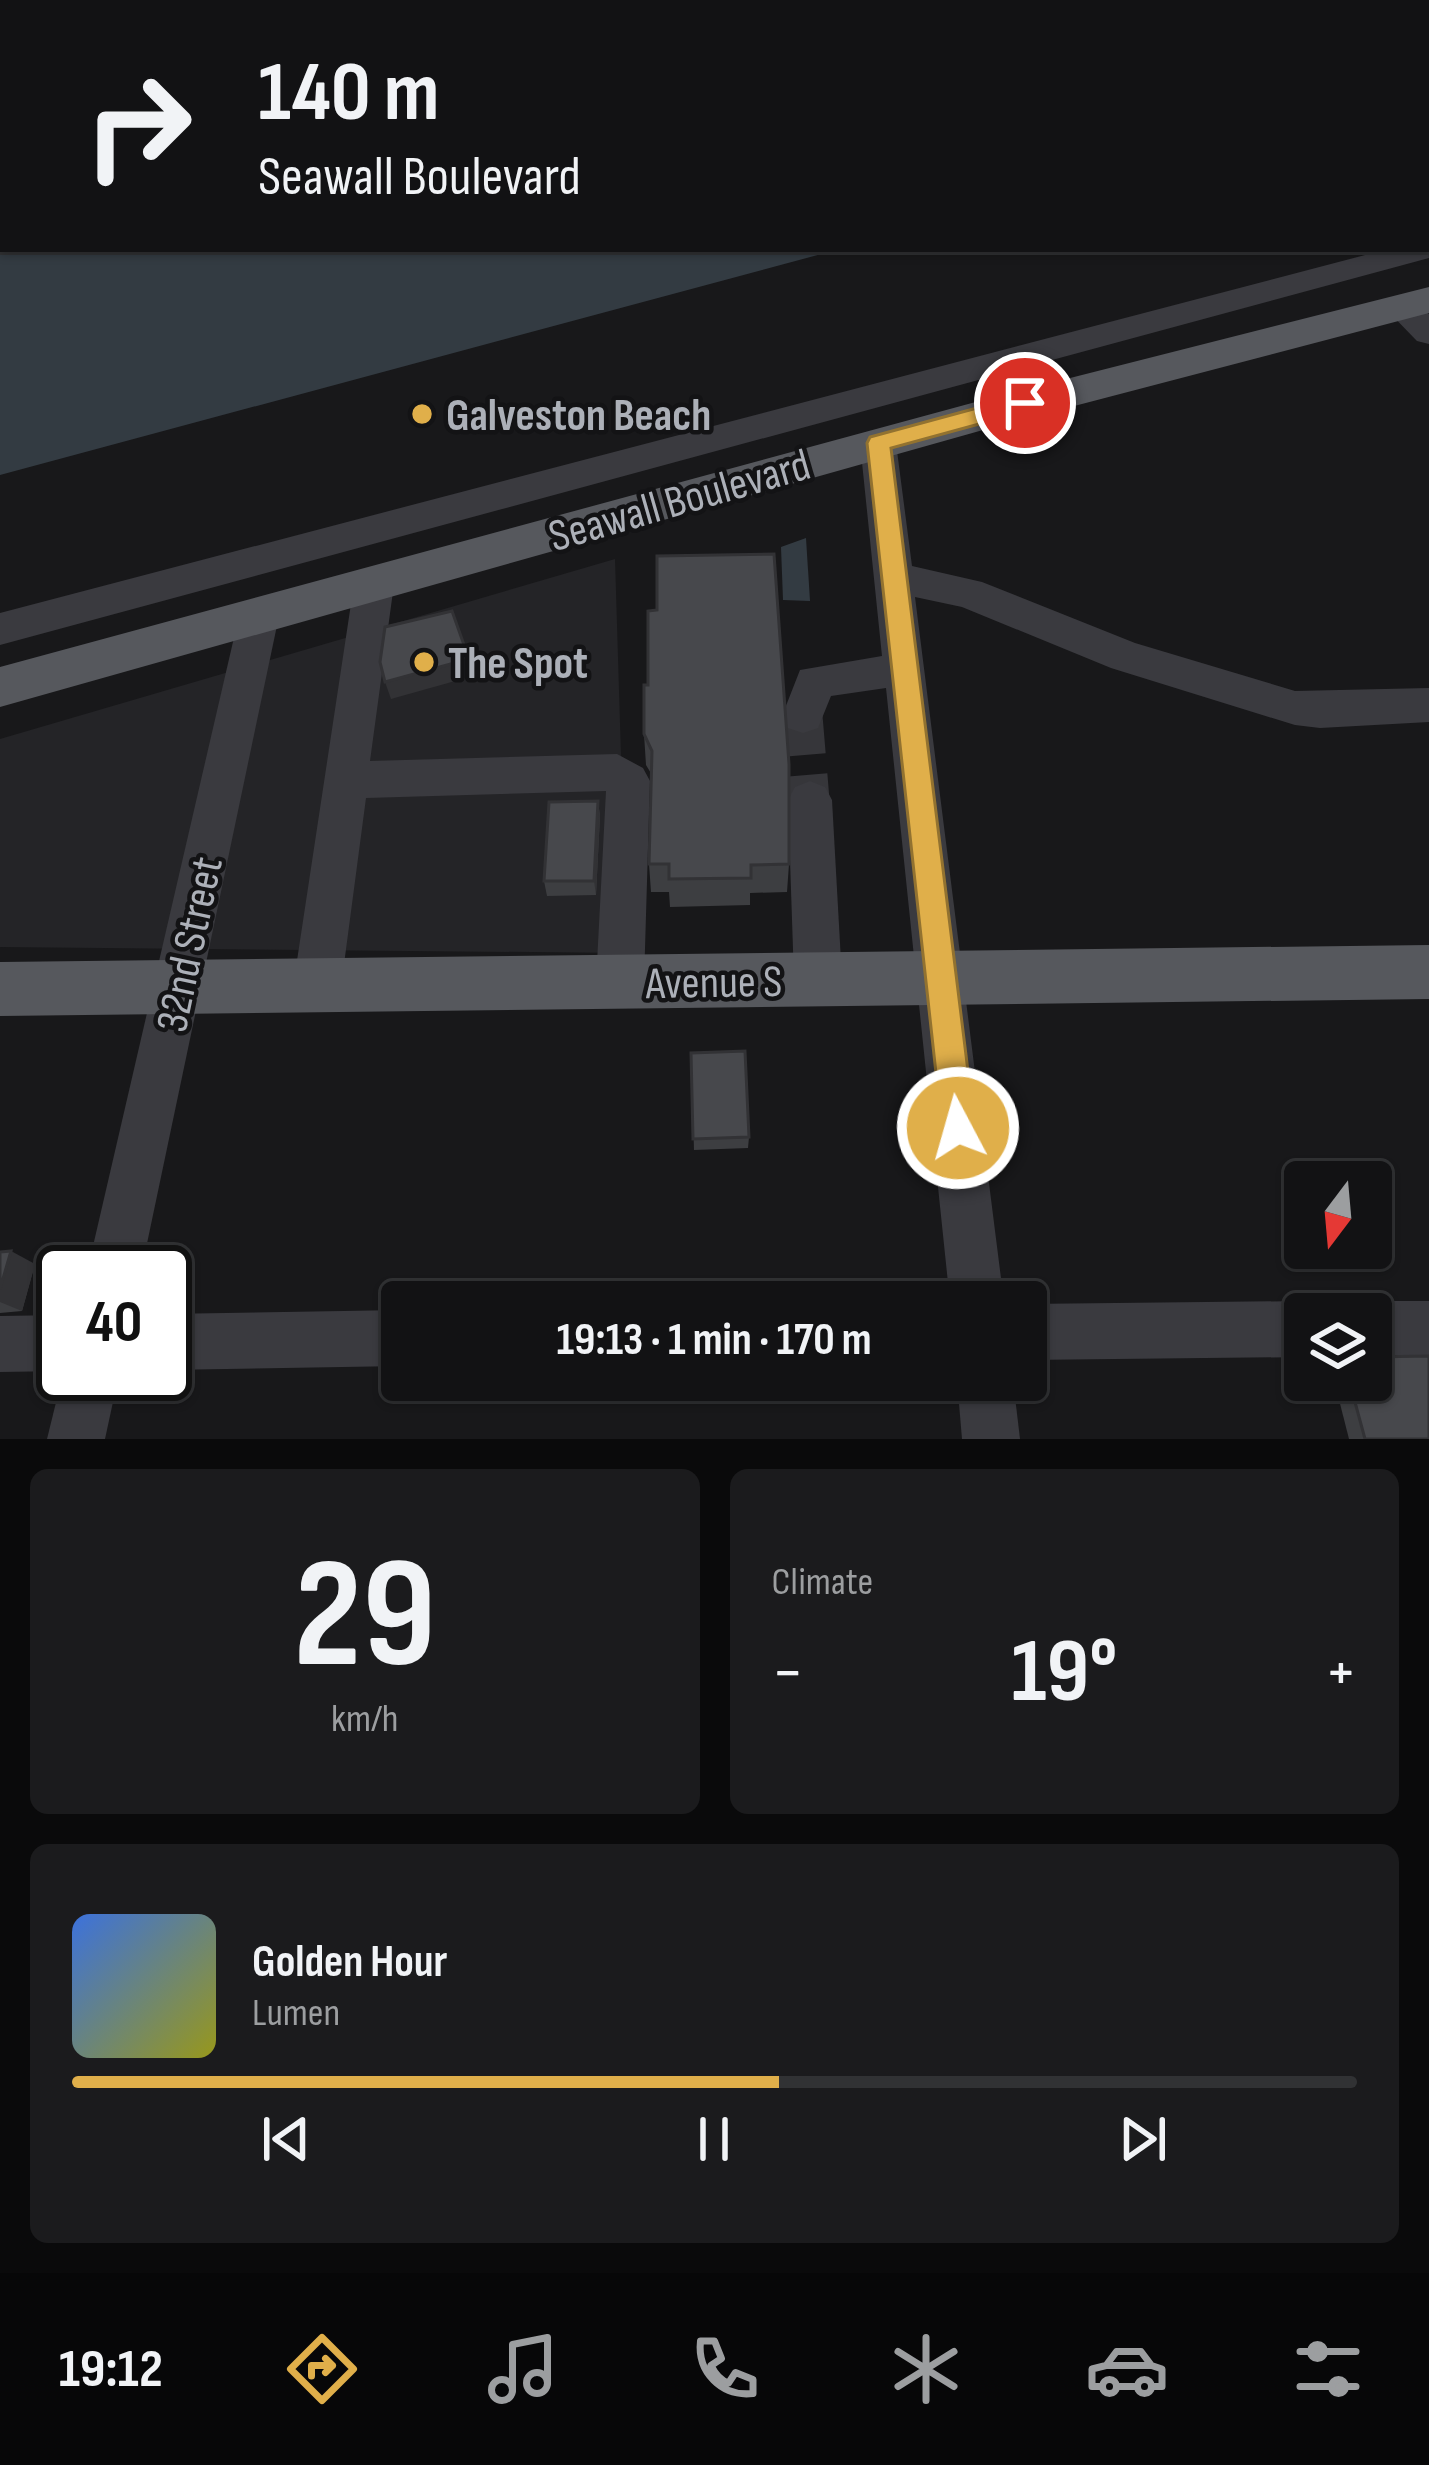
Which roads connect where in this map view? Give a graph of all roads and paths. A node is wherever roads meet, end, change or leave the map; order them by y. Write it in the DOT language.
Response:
graph roads {
  1 [pos="1413,252"];
  2 [pos="1420,314"];
  3 [pos="878,443"];
  4 [pos="894,578"];
  5 [pos="374,584"];
  6 [pos="259,616"];
  7 [pos="0,629"];
  8 [pos="906,669"];
  9 [pos="0,687"];
  10 [pos="1429,705"];
  11 [pos="803,716"];
  12 [pos="346,780"];
  13 [pos="810,800"];
  14 [pos="1429,972"];
  15 [pos="943,977"];
  16 [pos="818,979"];
  17 [pos="620,982"];
  18 [pos="316,987"];
  19 [pos="0,988"];
  20 [pos="178,988"];
  21 [pos="120,1245"];
  22 [pos="975,1281"];
  23 [pos="1392,1328"];
  24 [pos="1429,1328"];
  25 [pos="1284,1329"];
  26 [pos="1047,1332"];
  27 [pos="381,1338"];
  28 [pos="192,1342"];
  29 [pos="36,1343"];
  30 [pos="0,1344"];
  31 [pos="85,1401"];
  32 [pos="987,1401"];
  33 [pos="76,1439"];
  34 [pos="992,1439"];
  1 -- 7 [label="street"];
  2 -- 3 [label="main road, Seawall Boulevard"];
  3 -- 4 [label="street"];
  3 -- 5 [label="main road, Seawall Boulevard"];
  4 -- 8 [label="street"];
  4 -- 10 [label="street"];
  5 -- 6 [label="main road, Seawall Boulevard"];
  5 -- 12 [label="street"];
  6 -- 9 [label="main road, Seawall Boulevard"];
  6 -- 20 [label="street, 32nd Street"];
  8 -- 11 [label="street"];
  8 -- 15 [label="street"];
  12 -- 17 [label="street"];
  12 -- 18 [label="street"];
  13 -- 16 [label="street"];
  14 -- 15 [label="main road, Avenue S"];
  15 -- 16 [label="main road, Avenue S"];
  15 -- 22 [label="street"];
  16 -- 17 [label="main road, Avenue S"];
  17 -- 18 [label="main road, Avenue S"];
  18 -- 20 [label="main road, Avenue S"];
  19 -- 20 [label="main road, Avenue S"];
  20 -- 21 [label="street, 32nd Street"];
  23 -- 24 [label="street"];
  25 -- 26 [label="street"];
  27 -- 28 [label="street"];
  29 -- 30 [label="street"];
  31 -- 33 [label="street"];
  32 -- 34 [label="street"];
}
